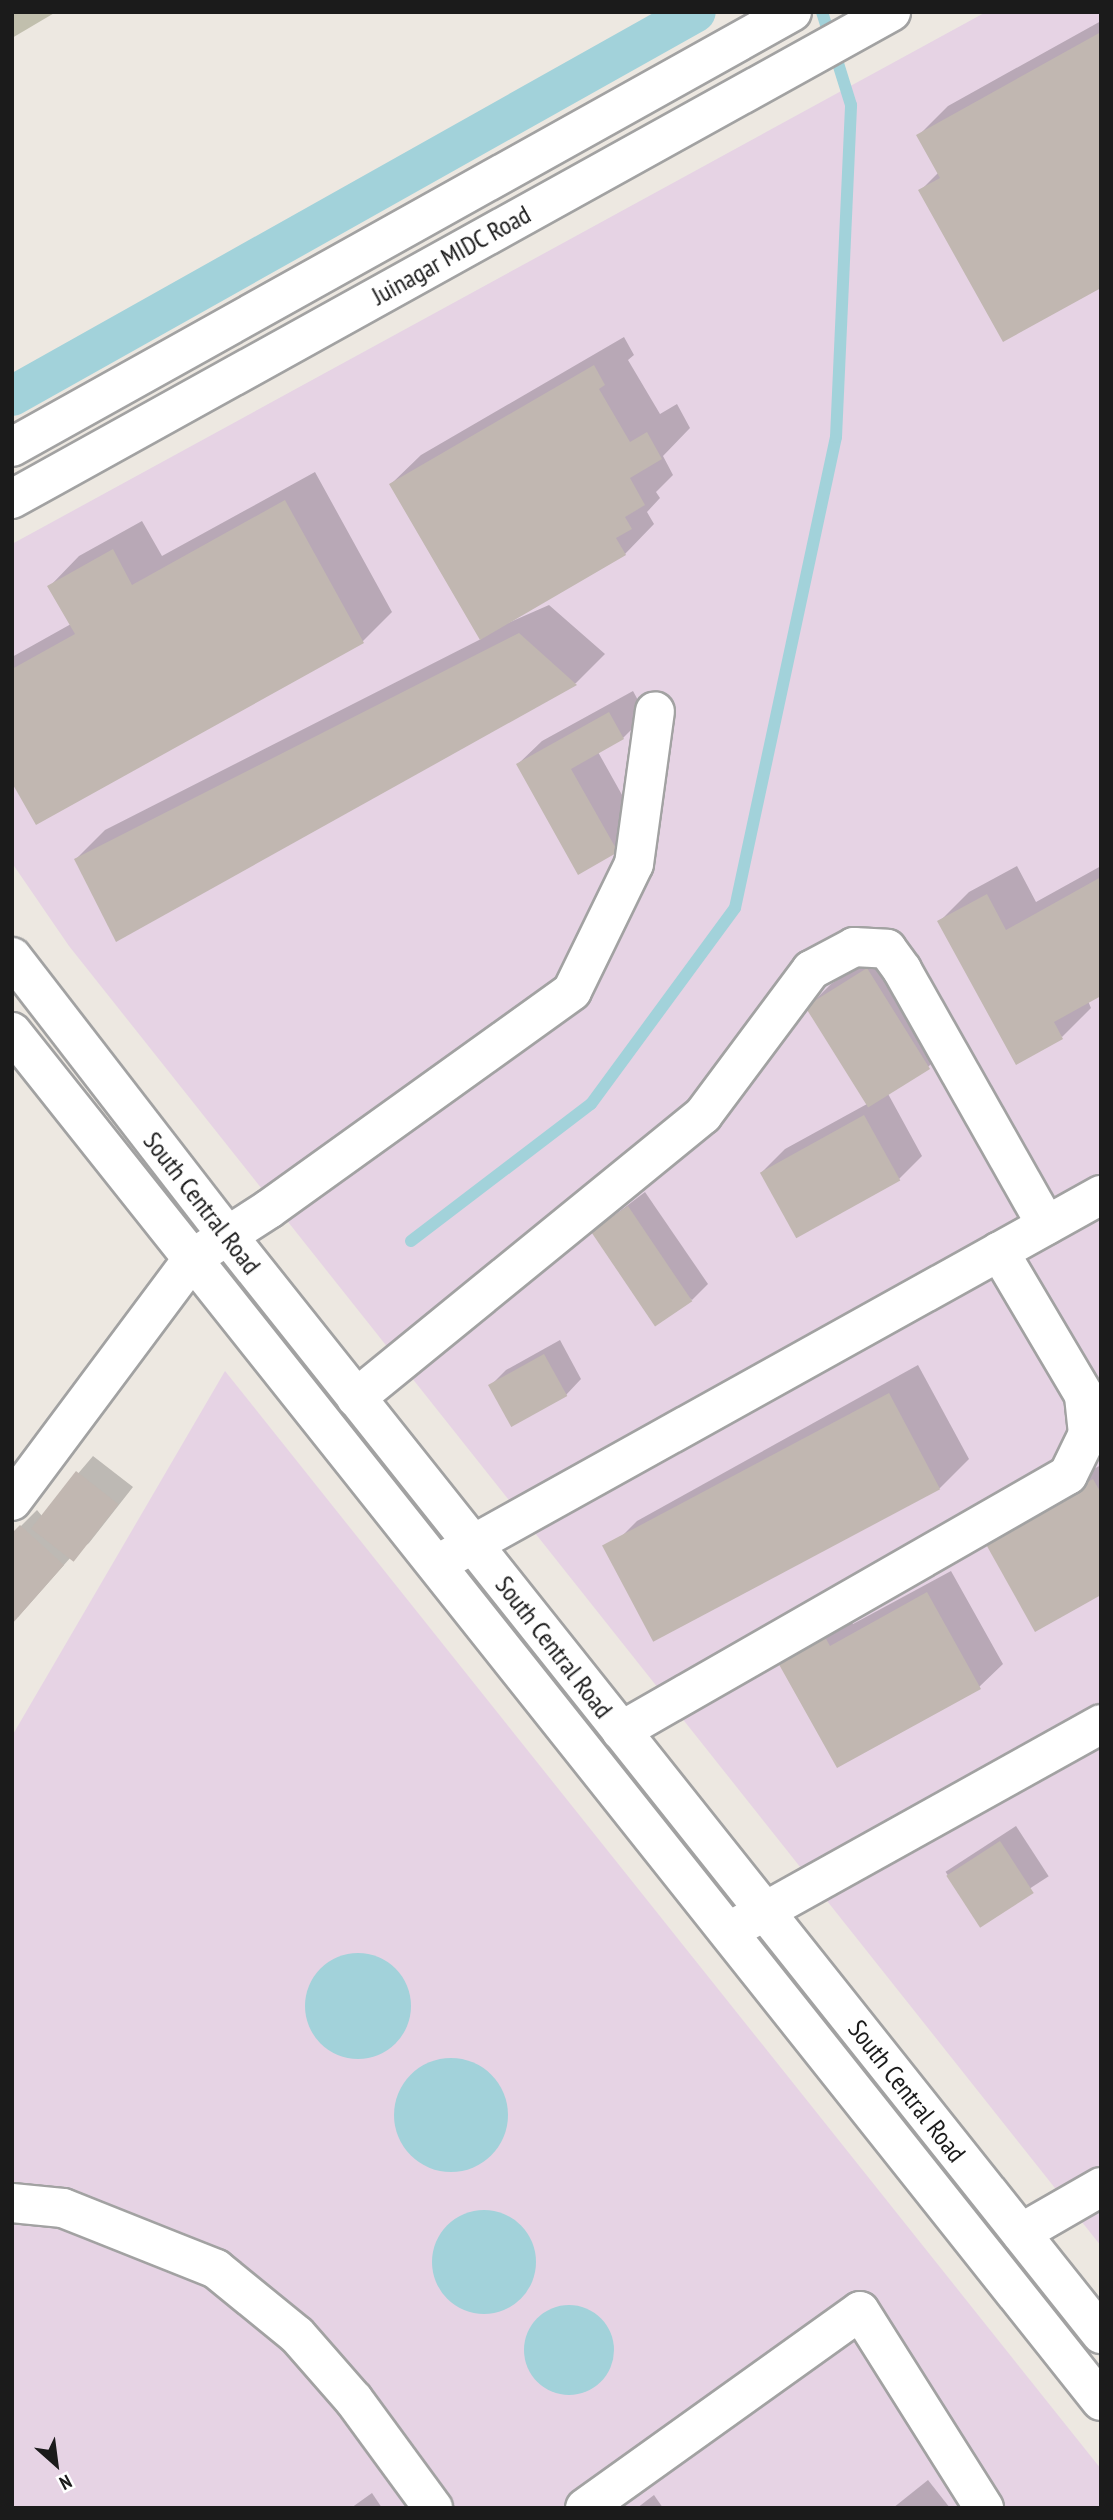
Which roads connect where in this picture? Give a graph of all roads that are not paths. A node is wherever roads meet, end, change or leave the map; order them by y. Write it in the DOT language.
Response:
graph roads {
  1 [pos="891,12"];
  2 [pos="789,14"];
  3 [pos="12,447"];
  4 [pos="12,499"];
  5 [pos="655,711"];
  6 [pos="12,957"];
  7 [pos="12,1032"];
  8 [pos="1101,1195"];
  9 [pos="1046,1225"];
  10 [pos="228,1236"];
  11 [pos="999,1251"];
  12 [pos="193,1258"];
  13 [pos="356,1398"];
  14 [pos="12,1501"];
  15 [pos="472,1544"];
  16 [pos="436,1564"];
  17 [pos="1101,1724"];
  18 [pos="621,1731"];
  19 [pos="765,1911"];
  20 [pos="727,1931"];
  21 [pos="1101,2187"];
  22 [pos="12,2203"];
  23 [pos="1021,2233"];
  24 [pos="1101,2334"];
  25 [pos="1101,2401"];
  26 [pos="433,2508"];
  27 [pos="585,2508"];
  28 [pos="984,2508"];
  1 -- 4 [label="street, Juinagar MIDC Road"];
  2 -- 3 [label="street, Juinagar MIDC Road"];
  5 -- 10 [label="street"];
  6 -- 10 [label="street, South Central Road"];
  7 -- 12 [label="street, South Central Road"];
  8 -- 9 [label="street"];
  9 -- 11 [label="street"];
  9 -- 13 [label="street"];
  10 -- 12 [label="street"];
  10 -- 13 [label="street, South Central Road"];
  11 -- 15 [label="street"];
  11 -- 18 [label="street"];
  12 -- 14 [label="street"];
  12 -- 16 [label="street, South Central Road"];
  13 -- 15 [label="street, South Central Road"];
  15 -- 16 [label="street"];
  15 -- 18 [label="street, South Central Road"];
  16 -- 20 [label="street, South Central Road"];
  17 -- 19 [label="street"];
  18 -- 19 [label="street, South Central Road"];
  19 -- 20 [label="street"];
  19 -- 23 [label="street, South Central Road"];
  20 -- 25 [label="street, South Central Road"];
  21 -- 23 [label="street"];
  22 -- 26 [label="street"];
  23 -- 24 [label="street, South Central Road"];
  27 -- 28 [label="street"];
}
